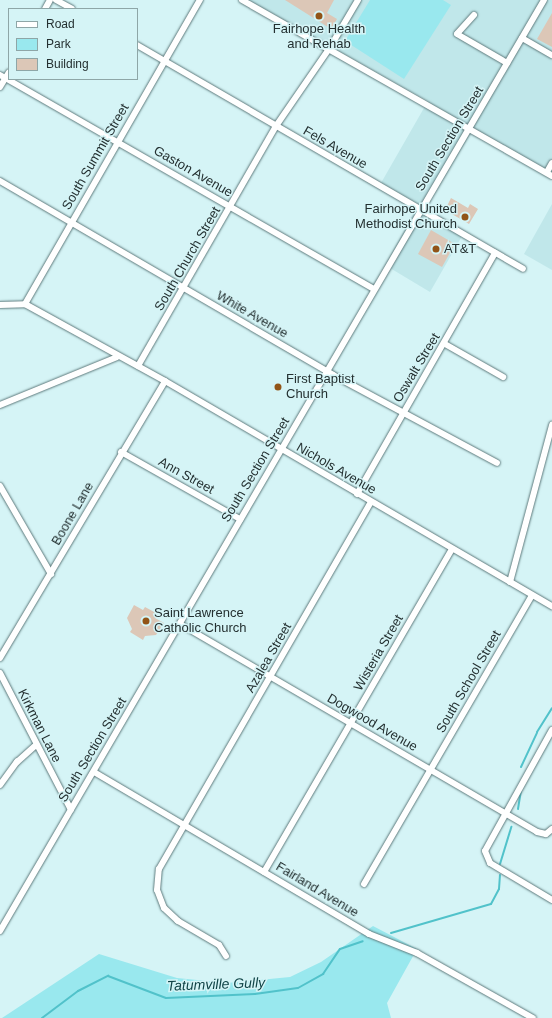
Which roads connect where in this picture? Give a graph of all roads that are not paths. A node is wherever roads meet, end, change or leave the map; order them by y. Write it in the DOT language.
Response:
graph roads {
  1 [pos="56,0"];
  2 [pos="200,0"];
  3 [pos="242,0"];
  4 [pos="358,0"];
  5 [pos="544,0"];
  6 [pos="70,8"];
  7 [pos="474,15"];
  8 [pos="522,38"];
  9 [pos="138,47"];
  10 [pos="330,49"];
  11 [pos="552,55"];
  12 [pos="164,61"];
  13 [pos="507,63"];
  14 [pos="3,76"];
  15 [pos="10,80"];
  16 [pos="0,87"];
  17 [pos="276,126"];
  18 [pos="469,129"];
  19 [pos="118,141"];
  20 [pos="552,163"];
  21 [pos="549,174"];
  22 [pos="0,181"];
  23 [pos="230,207"];
  24 [pos="421,210"];
  25 [pos="72,222"];
  26 [pos="495,253"];
  27 [pos="523,269"];
  28 [pos="184,288"];
  29 [pos="374,289"];
  30 [pos="25,304"];
  31 [pos="0,305"];
  32 [pos="445,344"];
  33 [pos="117,357"];
  34 [pos="138,366"];
  35 [pos="327,371"];
  36 [pos="503,377"];
  37 [pos="165,381"];
  38 [pos="0,405"];
  39 [pos="404,411"];
  40 [pos="552,426"];
  41 [pos="282,450"];
  42 [pos="121,452"];
  43 [pos="496,463"];
  44 [pos="0,486"];
  45 [pos="357,494"];
  46 [pos="371,502"];
  47 [pos="240,519"];
  48 [pos="452,548"];
  49 [pos="51,574"];
  50 [pos="510,582"];
  51 [pos="532,595"];
  52 [pos="552,606"];
  53 [pos="180,624"];
  54 [pos="0,658"];
  55 [pos="0,673"];
  56 [pos="271,677"];
  57 [pos="351,723"];
  58 [pos="552,730"];
  59 [pos="36,746"];
  60 [pos="430,770"];
  61 [pos="94,772"];
  62 [pos="0,785"];
  63 [pos="71,810"];
  64 [pos="505,813"];
  65 [pos="184,824"];
  66 [pos="552,829"];
  67 [pos="264,872"];
  68 [pos="364,884"];
  69 [pos="552,900"];
  70 [pos="0,931"];
  71 [pos="226,956"];
  72 [pos="533,1018"];
  1 -- 6 [label="street"];
  2 -- 12 [label="street, South Summit Street"];
  3 -- 10 [label="street"];
  4 -- 10 [label="street, South Church Street"];
  5 -- 8 [label="street, South Section Street"];
  7 -- 13 [label="street"];
  8 -- 11 [label="street"];
  8 -- 13 [label="street, South Section Street"];
  9 -- 12 [label="street, Fels Avenue"];
  10 -- 17 [label="street, South Church Street"];
  10 -- 18 [label="street"];
  12 -- 17 [label="street, Fels Avenue"];
  12 -- 19 [label="street, South Summit Street"];
  13 -- 18 [label="street, South Section Street"];
  14 -- 16 [label="street"];
  15 -- 19 [label="street, Gaston Avenue"];
  17 -- 23 [label="street, South Church Street"];
  17 -- 24 [label="street, Fels Avenue"];
  18 -- 21 [label="street"];
  18 -- 24 [label="street, South Section Street"];
  19 -- 23 [label="street, Gaston Avenue"];
  19 -- 25 [label="street, South Summit Street"];
  20 -- 21 [label="street"];
  22 -- 25 [label="street, White Avenue"];
  23 -- 28 [label="street, South Church Street"];
  23 -- 29 [label="street, Gaston Avenue"];
  24 -- 26 [label="street, Fels Avenue"];
  24 -- 29 [label="street, South Section Street"];
  25 -- 28 [label="street, White Avenue"];
  25 -- 30 [label="street, South Summit Street"];
  26 -- 27 [label="street, Fels Avenue"];
  26 -- 32 [label="street, Oswalt Street"];
  28 -- 34 [label="street, South Church Street"];
  28 -- 35 [label="street, White Avenue"];
  29 -- 35 [label="street, South Section Street"];
  30 -- 31 [label="street"];
  30 -- 33 [label="street, Nichols Avenue"];
  32 -- 36 [label="street"];
  32 -- 39 [label="street, Oswalt Street"];
  33 -- 34 [label="street, Nichols Avenue"];
  33 -- 38 [label="street"];
  34 -- 37 [label="street, Nichols Avenue"];
  35 -- 39 [label="street, White Avenue"];
  35 -- 41 [label="street, South Section Street"];
  37 -- 41 [label="street, Nichols Avenue"];
  37 -- 42 [label="street, Boone Lane"];
  39 -- 43 [label="street, White Avenue"];
  39 -- 45 [label="street, Oswalt Street"];
  40 -- 50 [label="street"];
  41 -- 45 [label="street, Nichols Avenue"];
  41 -- 47 [label="street, South Section Street"];
  42 -- 47 [label="street, Ann Street"];
  42 -- 49 [label="street, Boone Lane"];
  44 -- 49 [label="street"];
  45 -- 46 [label="street, Nichols Avenue"];
  46 -- 48 [label="street, Nichols Avenue"];
  46 -- 56 [label="street, Azalea Street"];
  47 -- 53 [label="street, South Section Street"];
  48 -- 50 [label="street, Nichols Avenue"];
  48 -- 57 [label="street, Wisteria Street"];
  49 -- 54 [label="street, Boone Lane"];
  50 -- 51 [label="street, Nichols Avenue"];
  51 -- 52 [label="street, Nichols Avenue"];
  51 -- 60 [label="street, South School Street"];
  53 -- 56 [label="street, Dogwood Avenue"];
  53 -- 61 [label="street, South Section Street"];
  55 -- 59 [label="street, Kirkman Lane"];
  56 -- 57 [label="street, Dogwood Avenue"];
  56 -- 65 [label="street, Azalea Street"];
  57 -- 60 [label="street, Dogwood Avenue"];
  57 -- 67 [label="street, Wisteria Street"];
  58 -- 64 [label="street"];
  59 -- 62 [label="street"];
  59 -- 63 [label="street, Kirkman Lane"];
  60 -- 64 [label="street, Dogwood Avenue"];
  60 -- 68 [label="street, South School Street"];
  61 -- 63 [label="street, South Section Street"];
  61 -- 65 [label="street, Fairland Avenue"];
  63 -- 70 [label="street, South Section Street"];
  64 -- 66 [label="street, Dogwood Avenue"];
  64 -- 69 [label="street"];
  65 -- 67 [label="street, Fairland Avenue"];
  65 -- 71 [label="street, Azalea Street"];
  67 -- 72 [label="street, Fairland Avenue"];
}
